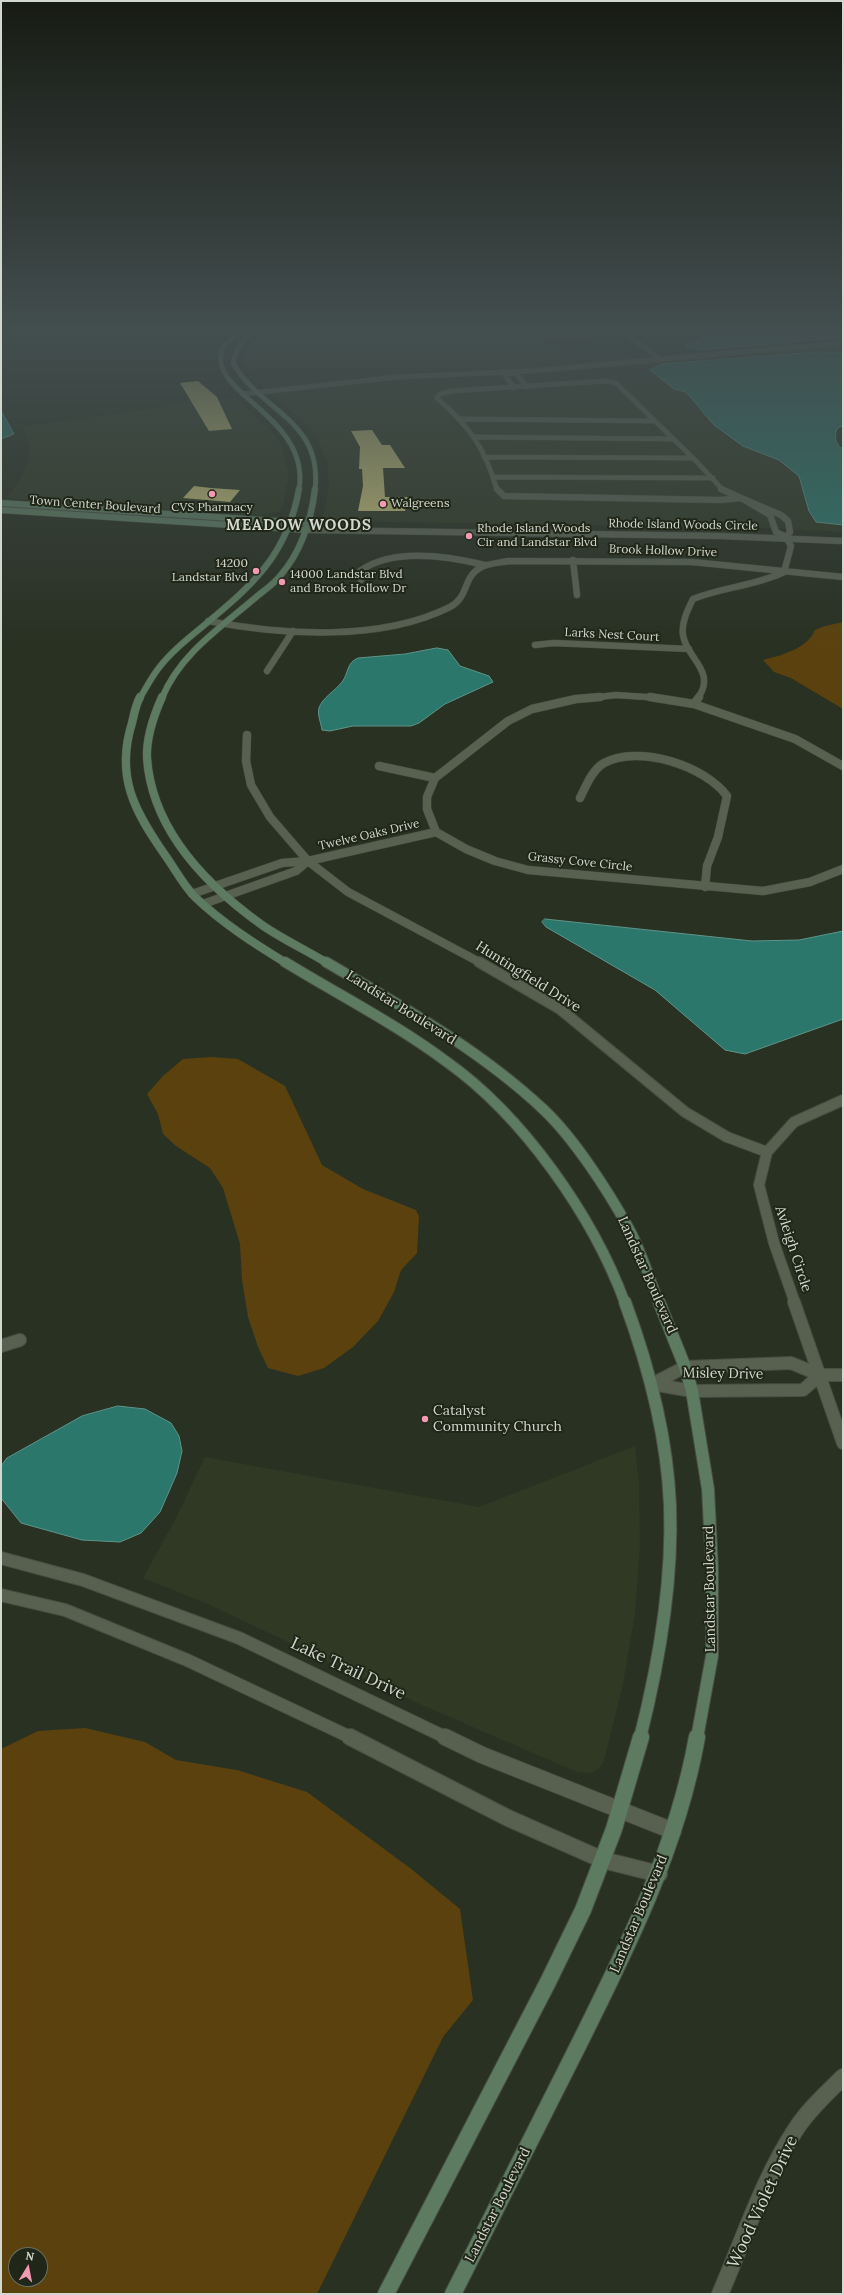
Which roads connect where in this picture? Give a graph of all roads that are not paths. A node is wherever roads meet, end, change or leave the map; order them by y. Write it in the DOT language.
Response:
graph roads {
  1 [pos="286,435"];
  2 [pos="302,435"];
  3 [pos="669,435"];
  4 [pos="475,437"];
  5 [pos="673,439"];
  6 [pos="484,457"];
  7 [pos="694,458"];
  8 [pos="493,477"];
  9 [pos="713,478"];
  10 [pos="741,498"];
  11 [pos="1,503"];
  12 [pos="31,505"];
  13 [pos="1,510"];
  14 [pos="24,511"];
  15 [pos="291,522"];
  16 [pos="308,527"];
  17 [pos="289,530"];
  18 [pos="776,532"];
  19 [pos="788,535"];
  20 [pos="843,536"];
  21 [pos="843,541"];
  22 [pos="573,560"];
  23 [pos="485,565"];
  24 [pos="784,572"];
  25 [pos="843,577"];
  26 [pos="361,580"];
  27 [pos="577,595"];
  28 [pos="215,616"];
  29 [pos="208,621"];
  30 [pos="226,622"];
  31 [pos="292,631"];
  32 [pos="535,645"];
  33 [pos="689,649"];
  34 [pos="267,671"];
  35 [pos="694,704"];
  36 [pos="247,735"];
  37 [pos="379,766"];
  38 [pos="843,766"];
  39 [pos="435,778"];
  40 [pos="580,798"];
  41 [pos="436,832"];
  42 [pos="308,861"];
  43 [pos="843,869"];
  44 [pos="215,886"];
  45 [pos="705,887"];
  46 [pos="192,894"];
  47 [pos="226,896"];
  48 [pos="204,904"];
  49 [pos="843,1100"];
  50 [pos="767,1152"];
  51 [pos="20,1340"];
  52 [pos="1,1346"];
  53 [pos="685,1366"];
  54 [pos="820,1375"];
  55 [pos="843,1375"];
  56 [pos="652,1384"];
  57 [pos="692,1392"];
  58 [pos="843,1443"];
  59 [pos="1,1558"];
  60 [pos="1,1594"];
  61 [pos="619,1810"];
  62 [pos="673,1831"];
  63 [pos="603,1860"];
  64 [pos="659,1874"];
  65 [pos="843,2077"];
  66 [pos="386,2294"];
  67 [pos="453,2294"];
  68 [pos="720,2294"];
  1 -- 15 [label="main road, Landstar Boulevard"];
  2 -- 16 [label="main road, Landstar Boulevard"];
  3 -- 5 [label="street"];
  4 -- 5 [label="street"];
  4 -- 6 [label="street"];
  5 -- 7 [label="street"];
  6 -- 7 [label="street"];
  6 -- 8 [label="street"];
  7 -- 9 [label="street"];
  8 -- 9 [label="street"];
  8 -- 10 [label="street"];
  9 -- 10 [label="street"];
  10 -- 18 [label="street"];
  10 -- 19 [label="street"];
  11 -- 12 [label="main road, Town Center Boulevard"];
  12 -- 14 [label="street"];
  12 -- 15 [label="main road, Town Center Boulevard"];
  13 -- 14 [label="main road, Town Center Boulevard"];
  14 -- 17 [label="main road, Town Center Boulevard"];
  15 -- 16 [label="main road, Town Center Boulevard"];
  15 -- 17 [label="main road, Landstar Boulevard"];
  16 -- 17 [label="main road, Town Center Boulevard"];
  16 -- 18 [label="street, Rhode Island Woods Circle"];
  16 -- 19 [label="street, Rhode Island Woods Circle"];
  16 -- 30 [label="main road, Landstar Boulevard"];
  17 -- 28 [label="main road, Landstar Boulevard"];
  18 -- 19 [label="street"];
  19 -- 20 [label="street, Rhode Island Woods Circle"];
  19 -- 21 [label="street, Rhode Island Woods Circle"];
  19 -- 24 [label="street"];
  22 -- 23 [label="street, Brook Hollow Drive"];
  22 -- 24 [label="street, Brook Hollow Drive"];
  22 -- 27 [label="street"];
  23 -- 26 [label="street"];
  23 -- 31 [label="street, Brook Hollow Drive"];
  24 -- 25 [label="street, Brook Hollow Drive"];
  24 -- 33 [label="street"];
  28 -- 29 [label="main road, Landstar Boulevard"];
  28 -- 30 [label="street, Brook Hollow Drive"];
  29 -- 30 [label="street, Brook Hollow Drive"];
  29 -- 46 [label="main road, Landstar Boulevard"];
  30 -- 31 [label="street, Brook Hollow Drive"];
  30 -- 31 [label="street, Brook Hollow Drive"];
  30 -- 44 [label="main road, Landstar Boulevard"];
  31 -- 34 [label="street"];
  32 -- 33 [label="street, Larks Nest Court"];
  33 -- 35 [label="street"];
  35 -- 38 [label="street"];
  35 -- 39 [label="street"];
  36 -- 42 [label="street, Huntingfield Drive"];
  37 -- 39 [label="street"];
  39 -- 41 [label="street"];
  40 -- 45 [label="street"];
  41 -- 42 [label="street, Twelve Oaks Drive"];
  41 -- 45 [label="street, Grassy Cove Circle"];
  42 -- 44 [label="street, Twelve Oaks Drive"];
  42 -- 47 [label="street, Twelve Oaks Drive"];
  42 -- 50 [label="street, Huntingfield Drive"];
  43 -- 45 [label="street, Grassy Cove Circle"];
  44 -- 46 [label="street, Twelve Oaks Drive"];
  44 -- 47 [label="main road, Landstar Boulevard"];
  46 -- 48 [label="main road, Landstar Boulevard"];
  47 -- 48 [label="street, Twelve Oaks Drive"];
  47 -- 53 [label="main road, Landstar Boulevard"];
  48 -- 56 [label="main road, Landstar Boulevard"];
  49 -- 50 [label="street, Avleigh Circle"];
  50 -- 54 [label="street, Avleigh Circle"];
  51 -- 52 [label="street"];
  53 -- 54 [label="street, Misley Drive"];
  53 -- 56 [label="street, Misley Drive"];
  53 -- 57 [label="main road, Landstar Boulevard"];
  54 -- 55 [label="street, Misley Drive"];
  54 -- 57 [label="street, Misley Drive"];
  54 -- 58 [label="street, Avleigh Circle"];
  56 -- 57 [label="street, Misley Drive"];
  56 -- 61 [label="main road, Landstar Boulevard"];
  57 -- 62 [label="main road, Landstar Boulevard"];
  59 -- 61 [label="street, Lake Trail Drive"];
  60 -- 63 [label="street"];
  61 -- 62 [label="street, Lake Trail Drive"];
  61 -- 63 [label="main road, Landstar Boulevard"];
  62 -- 64 [label="main road, Landstar Boulevard"];
  63 -- 64 [label="street"];
  63 -- 66 [label="main road, Landstar Boulevard"];
  64 -- 67 [label="main road, Landstar Boulevard"];
  65 -- 68 [label="street, Wood Violet Drive"];
}
